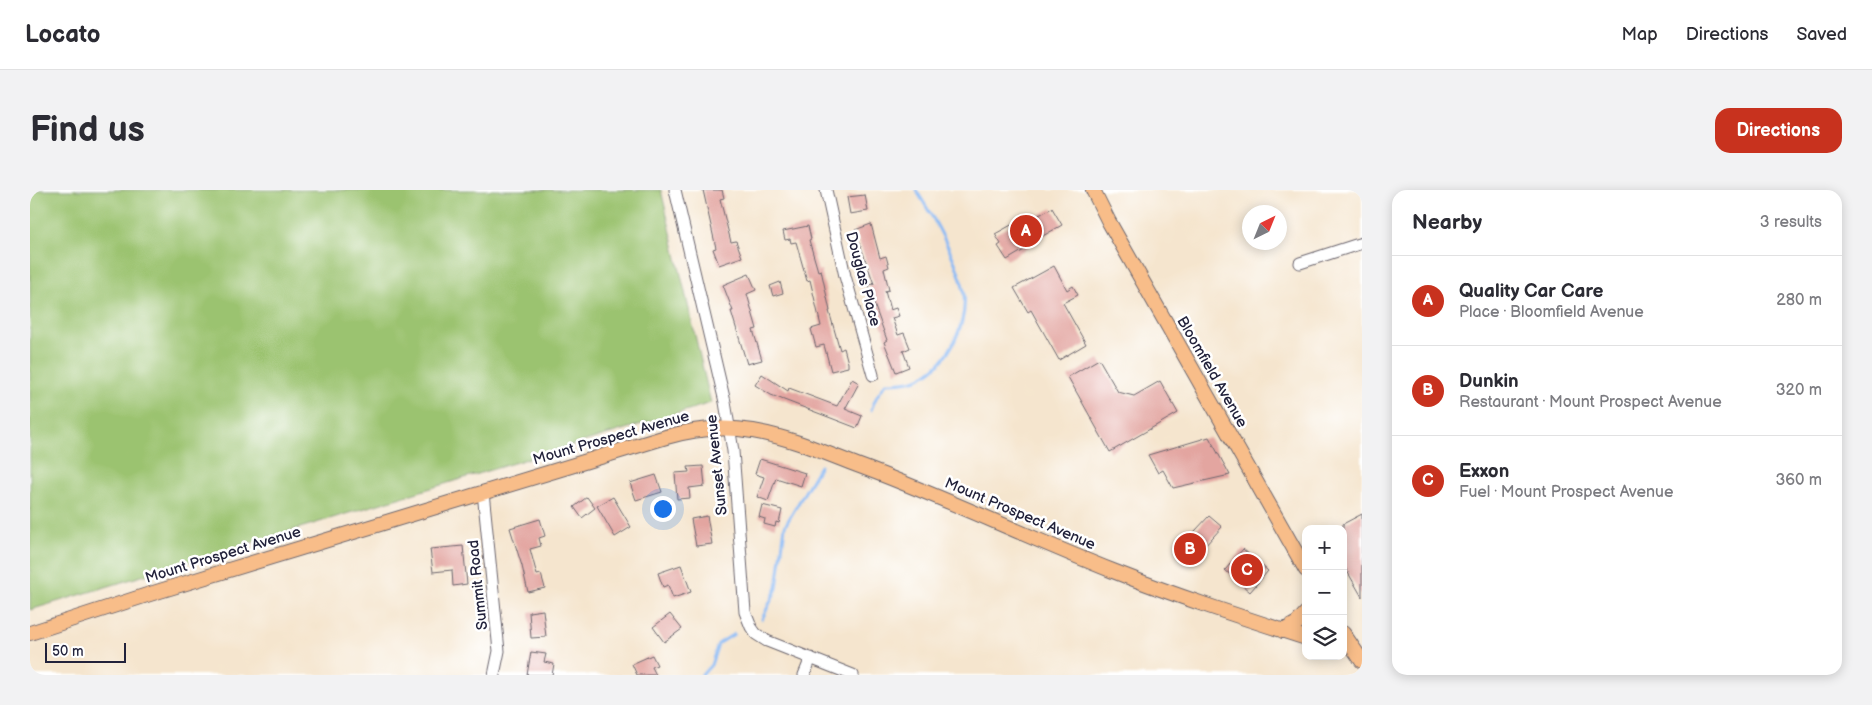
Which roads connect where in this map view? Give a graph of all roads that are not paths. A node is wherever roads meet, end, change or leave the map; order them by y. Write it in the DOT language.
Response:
graph roads {
  1 [pos="676,190"];
  2 [pos="826,190"];
  3 [pos="1093,190"];
  4 [pos="1362,243"];
  5 [pos="1300,263"];
  6 [pos="873,376"];
  7 [pos="728,428"];
  8 [pos="483,492"];
  9 [pos="1302,563"];
  10 [pos="1304,615"];
  11 [pos="1284,631"];
  12 [pos="30,633"];
  13 [pos="1302,637"];
  14 [pos="1347,639"];
  15 [pos="1357,654"];
  16 [pos="811,658"];
  17 [pos="494,675"];
  18 [pos="804,675"];
  19 [pos="853,675"];
  1 -- 7 [label="street, Sunset Avenue"];
  2 -- 6 [label="street, Douglas Place"];
  3 -- 9 [label="main road, Bloomfield Avenue"];
  4 -- 5 [label="street"];
  7 -- 8 [label="main road, Mount Prospect Avenue"];
  7 -- 11 [label="main road, Mount Prospect Avenue"];
  7 -- 16 [label="street, Sunset Avenue"];
  8 -- 12 [label="main road, Mount Prospect Avenue"];
  8 -- 17 [label="street, Summit Road"];
  10 -- 11 [label="main road"];
  11 -- 13 [label="main road, Mount Prospect Avenue"];
  14 -- 15 [label="main road"];
  16 -- 18 [label="street"];
  16 -- 19 [label="street, Sunset Avenue"];
}
